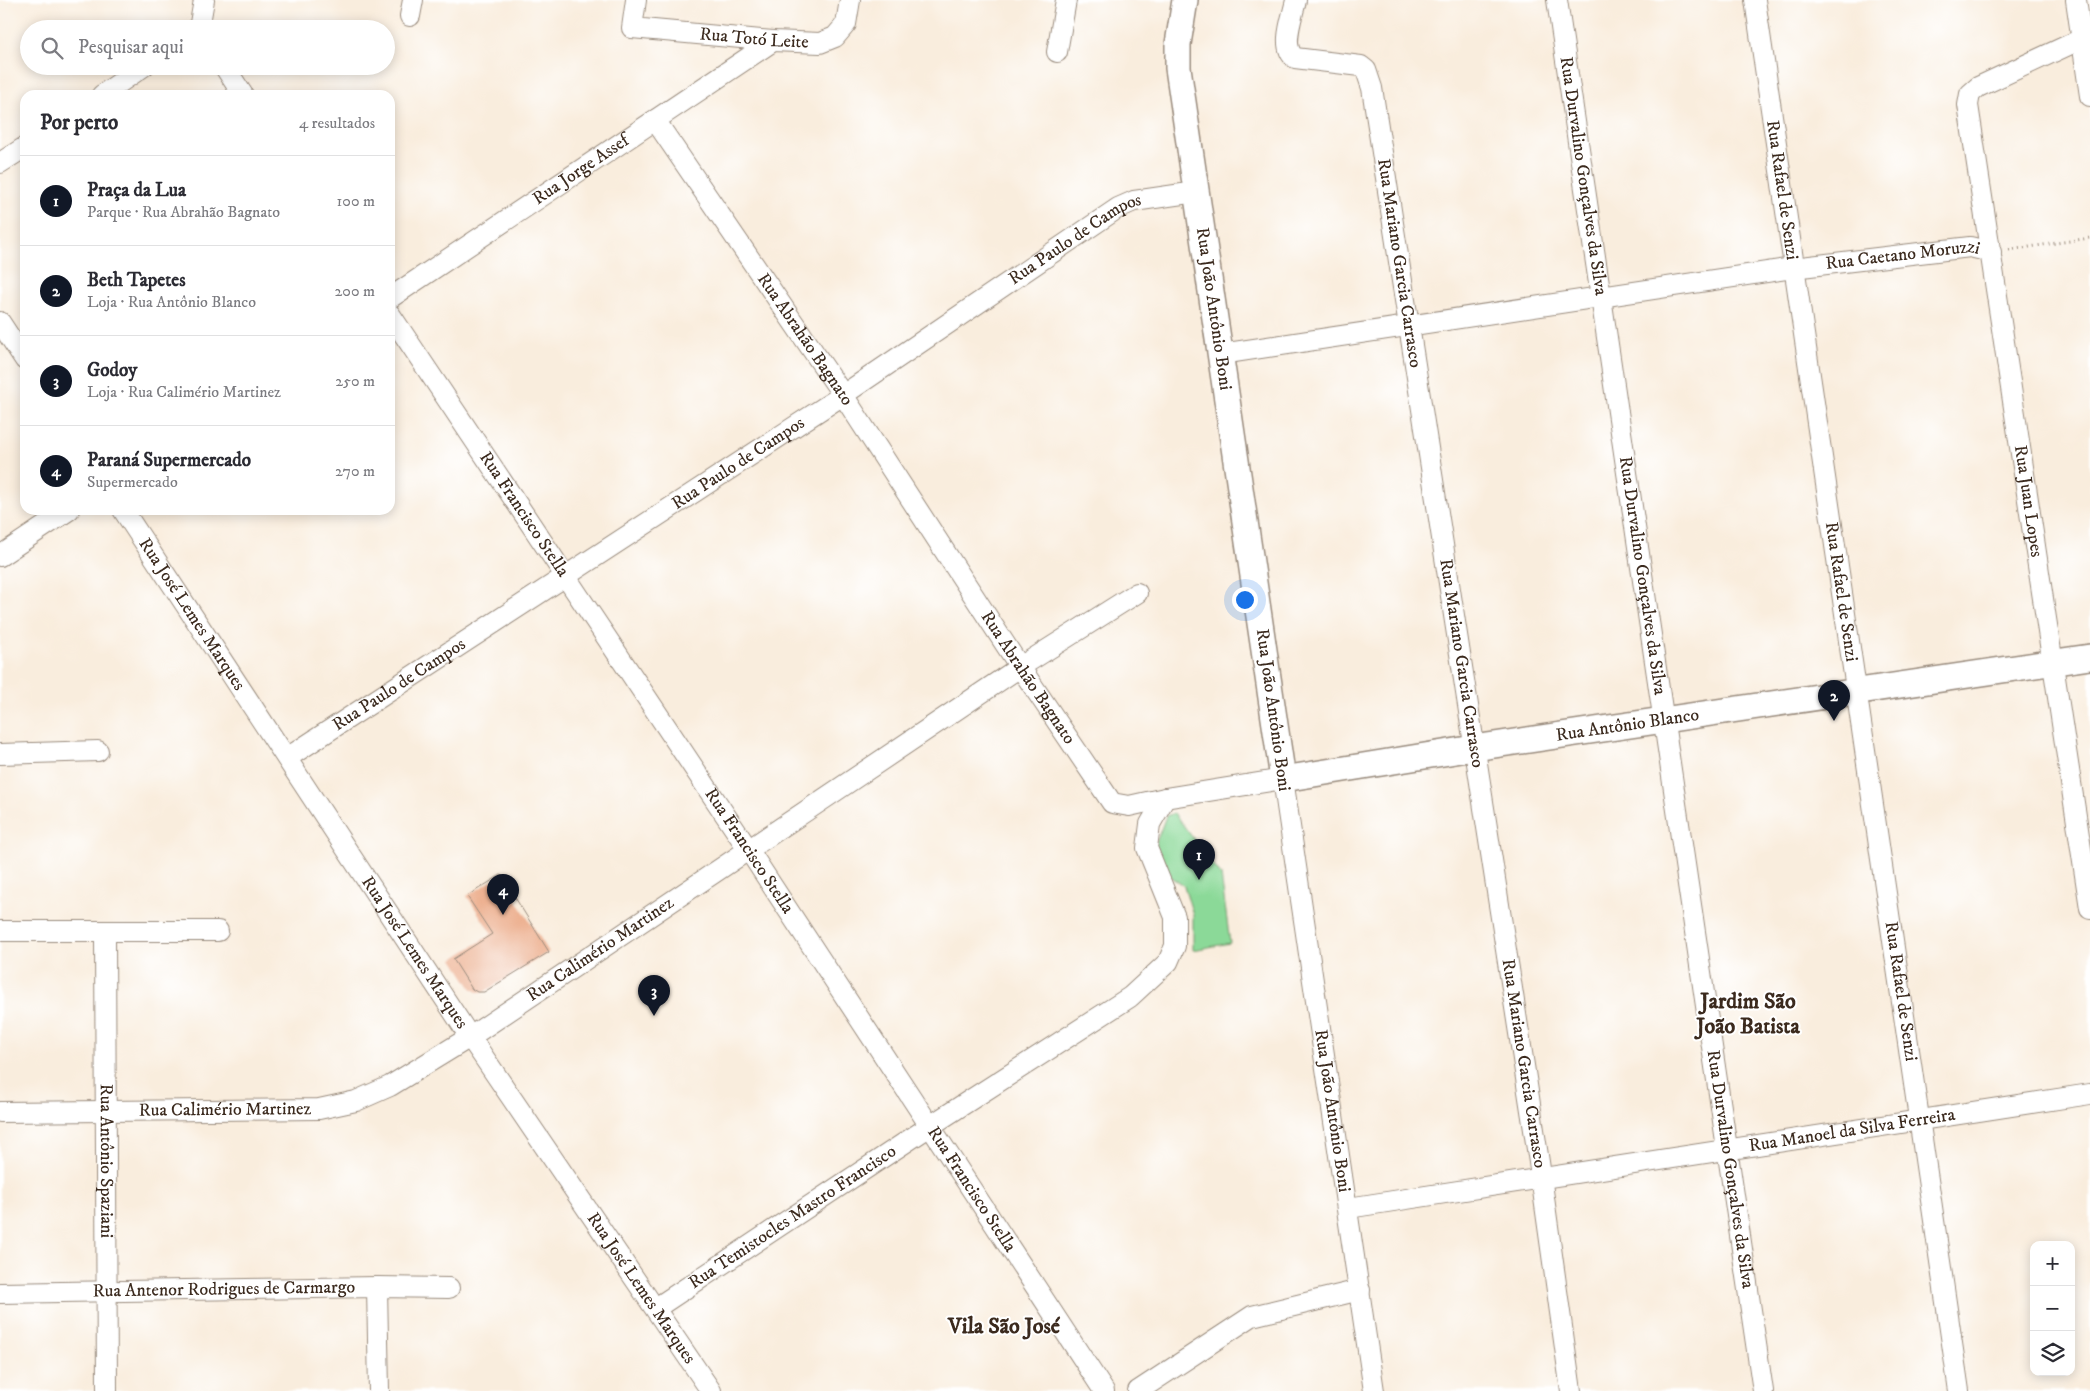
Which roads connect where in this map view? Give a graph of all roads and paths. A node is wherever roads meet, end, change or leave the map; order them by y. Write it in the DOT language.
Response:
graph roads {
  1 [pos="204,0"];
  2 [pos="636,0"];
  3 [pos="850,0"];
  4 [pos="1066,0"];
  5 [pos="1185,0"];
  6 [pos="1296,0"];
  7 [pos="1557,0"];
  8 [pos="1756,0"];
  9 [pos="2076,0"];
  10 [pos="201,20"];
  11 [pos="2085,37"];
  12 [pos="773,41"];
  13 [pos="1057,52"];
  14 [pos="131,75"];
  15 [pos="230,75"];
  16 [pos="109,90"];
  17 [pos="240,90"];
  18 [pos="2090,96"];
  19 [pos="655,120"];
  20 [pos="20,149"];
  21 [pos="0,163"];
  22 [pos="1196,192"];
  23 [pos="2090,238"];
  24 [pos="1991,252"];
  25 [pos="1793,268"];
  26 [pos="395,295"];
  27 [pos="1602,296"];
  28 [pos="0,322"];
  29 [pos="395,322"];
  30 [pos="1410,326"];
  31 [pos="20,352"];
  32 [pos="1221,354"];
  33 [pos="843,395"];
  34 [pos="61,515"];
  35 [pos="126,515"];
  36 [pos="0,556"];
  37 [pos="565,577"];
  38 [pos="1137,593"];
  39 [pos="2090,657"];
  40 [pos="2053,664"];
  41 [pos="1020,667"];
  42 [pos="1857,692"];
  43 [pos="1665,720"];
  44 [pos="1474,748"];
  45 [pos="98,750"];
  46 [pos="0,754"];
  47 [pos="287,758"];
  48 [pos="1283,780"];
  49 [pos="1165,798"];
  50 [pos="748,849"];
  51 [pos="2090,908"];
  52 [pos="0,931"];
  53 [pos="105,931"];
  54 [pos="218,931"];
  55 [pos="470,1037"];
  56 [pos="2090,1094"];
  57 [pos="0,1112"];
  58 [pos="107,1112"];
  59 [pos="1921,1120"];
  60 [pos="930,1126"];
  61 [pos="1728,1149"];
  62 [pos="1541,1178"];
  63 [pos="1348,1208"];
  64 [pos="377,1287"];
  65 [pos="448,1288"];
  66 [pos="1360,1290"];
  67 [pos="107,1291"];
  68 [pos="0,1293"];
  69 [pos="656,1308"];
  70 [pos="704,1389"];
  71 [pos="107,1391"];
  72 [pos="379,1391"];
  73 [pos="1104,1391"];
  74 [pos="1138,1391"];
  75 [pos="1374,1391"];
  76 [pos="1571,1391"];
  77 [pos="1763,1391"];
  78 [pos="1959,1391"];
  1 -- 10 [label="street"];
  2 -- 12 [label="street, Rua Totó Leite"];
  3 -- 12 [label="street, Rua Totó Leite"];
  4 -- 13 [label="street"];
  5 -- 22 [label="street, Rua João Antônio Boni"];
  6 -- 30 [label="street, Rua Mariano Garcia Carrasco"];
  7 -- 27 [label="street, Rua Durvalino Gonçalves da Silva"];
  8 -- 25 [label="street, Rua Rafael de Senzi"];
  9 -- 11 [label="street"];
  11 -- 18 [label="street"];
  11 -- 24 [label="street, Rua Juan Lopes"];
  12 -- 19 [label="street, Rua Jorge Assef"];
  14 -- 16 [label="street"];
  15 -- 17 [label="street"];
  19 -- 26 [label="street, Rua Jorge Assef"];
  19 -- 33 [label="street, Rua Abrahão Bagnato"];
  20 -- 21 [label="street"];
  22 -- 32 [label="street, Rua João Antônio Boni"];
  22 -- 33 [label="street, Rua Paulo de Campos"];
  23 -- 24 [label="path"];
  24 -- 25 [label="street, Rua Caetano Moruzzi"];
  24 -- 40 [label="street, Rua Juan Lopes"];
  25 -- 27 [label="street, Rua Caetano Moruzzi"];
  25 -- 42 [label="street, Rua Rafael de Senzi"];
  27 -- 30 [label="street, Rua Caetano Moruzzi"];
  27 -- 43 [label="street, Rua Durvalino Gonçalves da Silva"];
  28 -- 31 [label="street"];
  29 -- 37 [label="street, Rua Francisco Stella"];
  30 -- 32 [label="street, Rua Caetano Moruzzi"];
  30 -- 44 [label="street, Rua Mariano Garcia Carrasco"];
  32 -- 48 [label="street, Rua João Antônio Boni"];
  33 -- 37 [label="street, Rua Paulo de Campos"];
  33 -- 41 [label="street, Rua Abrahão Bagnato"];
  34 -- 36 [label="street"];
  35 -- 47 [label="street, Rua José Lemes Marques"];
  37 -- 47 [label="street, Rua Paulo de Campos"];
  37 -- 50 [label="street, Rua Francisco Stella"];
  38 -- 41 [label="street, Rua Calimério Martinez"];
  39 -- 40 [label="street, Rua Antônio Blanco"];
  40 -- 42 [label="street, Rua Antônio Blanco"];
  40 -- 51 [label="street, Rua Juan Lopes"];
  41 -- 49 [label="street, Rua Abrahão Bagnato"];
  41 -- 50 [label="street, Rua Calimério Martinez"];
  42 -- 43 [label="street, Rua Antônio Blanco"];
  42 -- 59 [label="street, Rua Rafael de Senzi"];
  43 -- 44 [label="street, Rua Antônio Blanco"];
  43 -- 61 [label="street, Rua Durvalino Gonçalves da Silva"];
  44 -- 48 [label="street, Rua Antônio Blanco"];
  44 -- 62 [label="street, Rua Mariano Garcia Carrasco"];
  45 -- 46 [label="street"];
  47 -- 55 [label="street, Rua José Lemes Marques"];
  48 -- 49 [label="street, Rua Antônio Blanco"];
  48 -- 63 [label="street, Rua João Antônio Boni"];
  49 -- 60 [label="street"];
  50 -- 55 [label="street, Rua Calimério Martinez"];
  50 -- 60 [label="street, Rua Francisco Stella"];
  52 -- 53 [label="street"];
  53 -- 54 [label="street"];
  53 -- 58 [label="street, Rua Antônio Spaziani"];
  55 -- 58 [label="street, Rua Calimério Martinez"];
  55 -- 69 [label="street, Rua José Lemes Marques"];
  56 -- 59 [label="street, Rua Manoel da Silva Ferreira"];
  57 -- 58 [label="street, Rua Calimério Martinez"];
  58 -- 67 [label="street, Rua Antônio Spaziani"];
  59 -- 61 [label="street, Rua Manoel da Silva Ferreira"];
  59 -- 78 [label="street, Rua Rafael de Senzi"];
  60 -- 69 [label="street, Rua Temistocles Mastro Francisco"];
  60 -- 73 [label="street, Rua Francisco Stella"];
  61 -- 62 [label="street, Rua Manoel da Silva Ferreira"];
  61 -- 77 [label="street, Rua Durvalino Gonçalves da Silva"];
  62 -- 63 [label="street, Rua Manoel da Silva Ferreira"];
  62 -- 76 [label="street, Rua Mariano Garcia Carrasco"];
  63 -- 66 [label="street, Rua João Antônio Boni"];
  64 -- 65 [label="street, Rua Antenor Rodrigues de Carmargo"];
  64 -- 67 [label="street, Rua Antenor Rodrigues de Carmargo"];
  64 -- 72 [label="street"];
  66 -- 74 [label="street"];
  66 -- 75 [label="street, Rua João Antônio Boni"];
  67 -- 68 [label="street, Rua Antenor Rodrigues de Carmargo"];
  67 -- 71 [label="street, Rua Antônio Spaziani"];
  69 -- 70 [label="street, Rua José Lemes Marques"];
}
